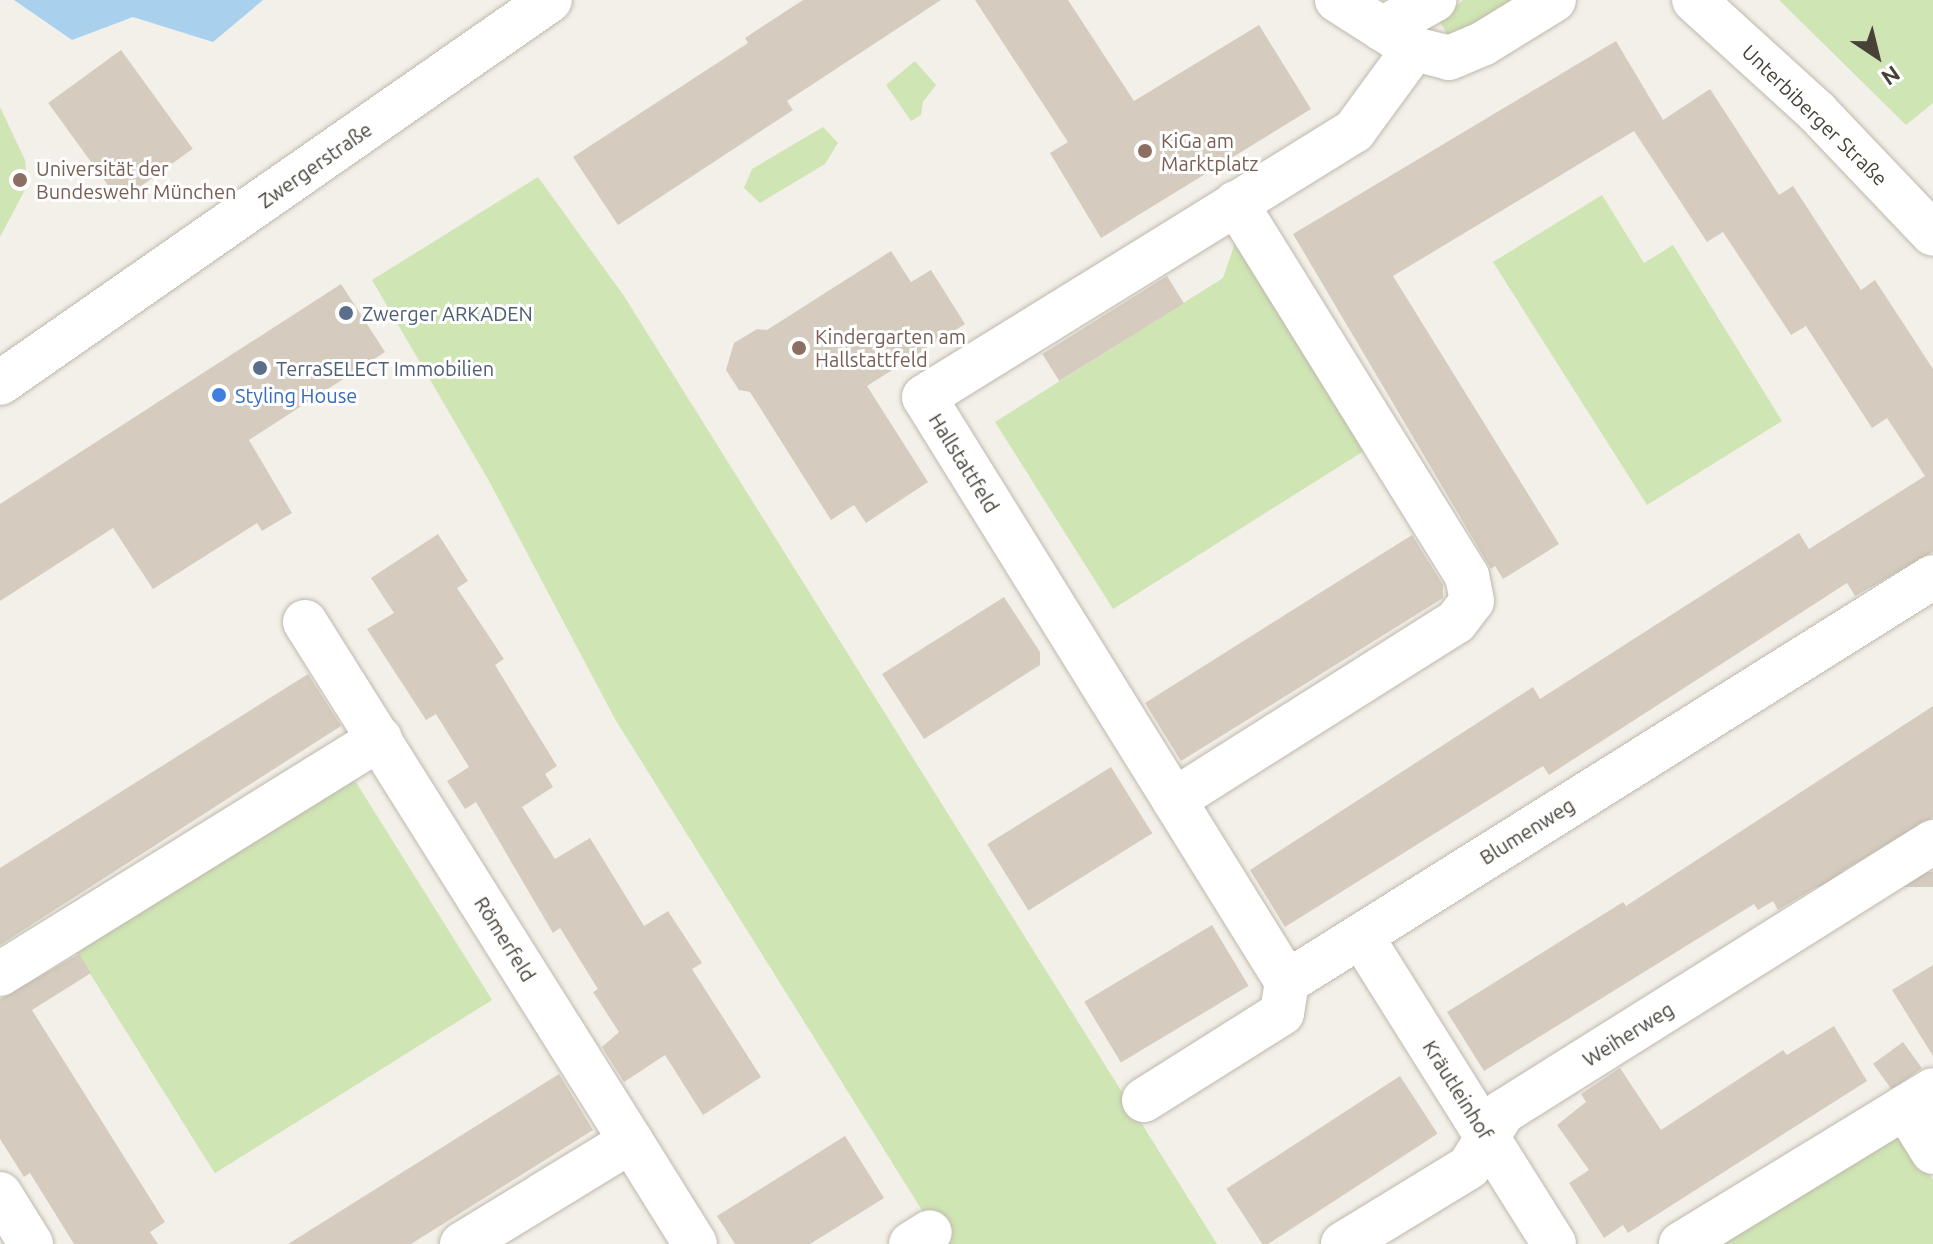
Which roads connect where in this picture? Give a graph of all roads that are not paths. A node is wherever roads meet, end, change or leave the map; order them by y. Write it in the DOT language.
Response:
graph roads {
  1 [pos="550,0"];
  2 [pos="1337,0"];
  3 [pos="1434,0"];
  4 [pos="1554,0"];
  5 [pos="1694,0"];
  6 [pos="1398,39"];
  7 [pos="1236,203"];
  8 [pos="1933,234"];
  9 [pos="0,383"];
  10 [pos="1933,577"];
  11 [pos="305,622"];
  12 [pos="380,738"];
  13 [pos="1174,800"];
  14 [pos="1933,842"];
  15 [pos="1361,936"];
  16 [pos="0,974"];
  17 [pos="1287,982"];
  18 [pos="1919,1098"];
  19 [pos="1144,1100"];
  20 [pos="631,1141"];
  21 [pos="1490,1141"];
  22 [pos="1933,1152"];
  23 [pos="0,1194"];
  24 [pos="31,1244"];
  25 [pos="462,1244"];
  26 [pos="695,1244"];
  27 [pos="1343,1244"];
  28 [pos="1554,1244"];
  29 [pos="1681,1244"];
  1 -- 9 [label="street, Zwergerstraße"];
  2 -- 6 [label="street"];
  3 -- 6 [label="street"];
  4 -- 6 [label="street"];
  5 -- 8 [label="street, Unterbiberger Straße"];
  6 -- 7 [label="street, Hallstattfeld"];
  7 -- 13 [label="street"];
  7 -- 13 [label="street, Hallstattfeld"];
  10 -- 15 [label="street, Blumenweg"];
  11 -- 12 [label="street, Römerfeld"];
  12 -- 16 [label="street"];
  12 -- 20 [label="street, Römerfeld"];
  13 -- 17 [label="street, Hallstattfeld"];
  14 -- 21 [label="street, Weiherweg"];
  15 -- 17 [label="street, Blumenweg"];
  15 -- 21 [label="street, Kräutleinhof"];
  17 -- 19 [label="street"];
  18 -- 22 [label="street"];
  18 -- 29 [label="street"];
  20 -- 25 [label="street"];
  20 -- 26 [label="street, Römerfeld"];
  21 -- 27 [label="street, Weiherweg"];
  21 -- 28 [label="street, Kräutleinhof"];
  23 -- 24 [label="street"];
}
